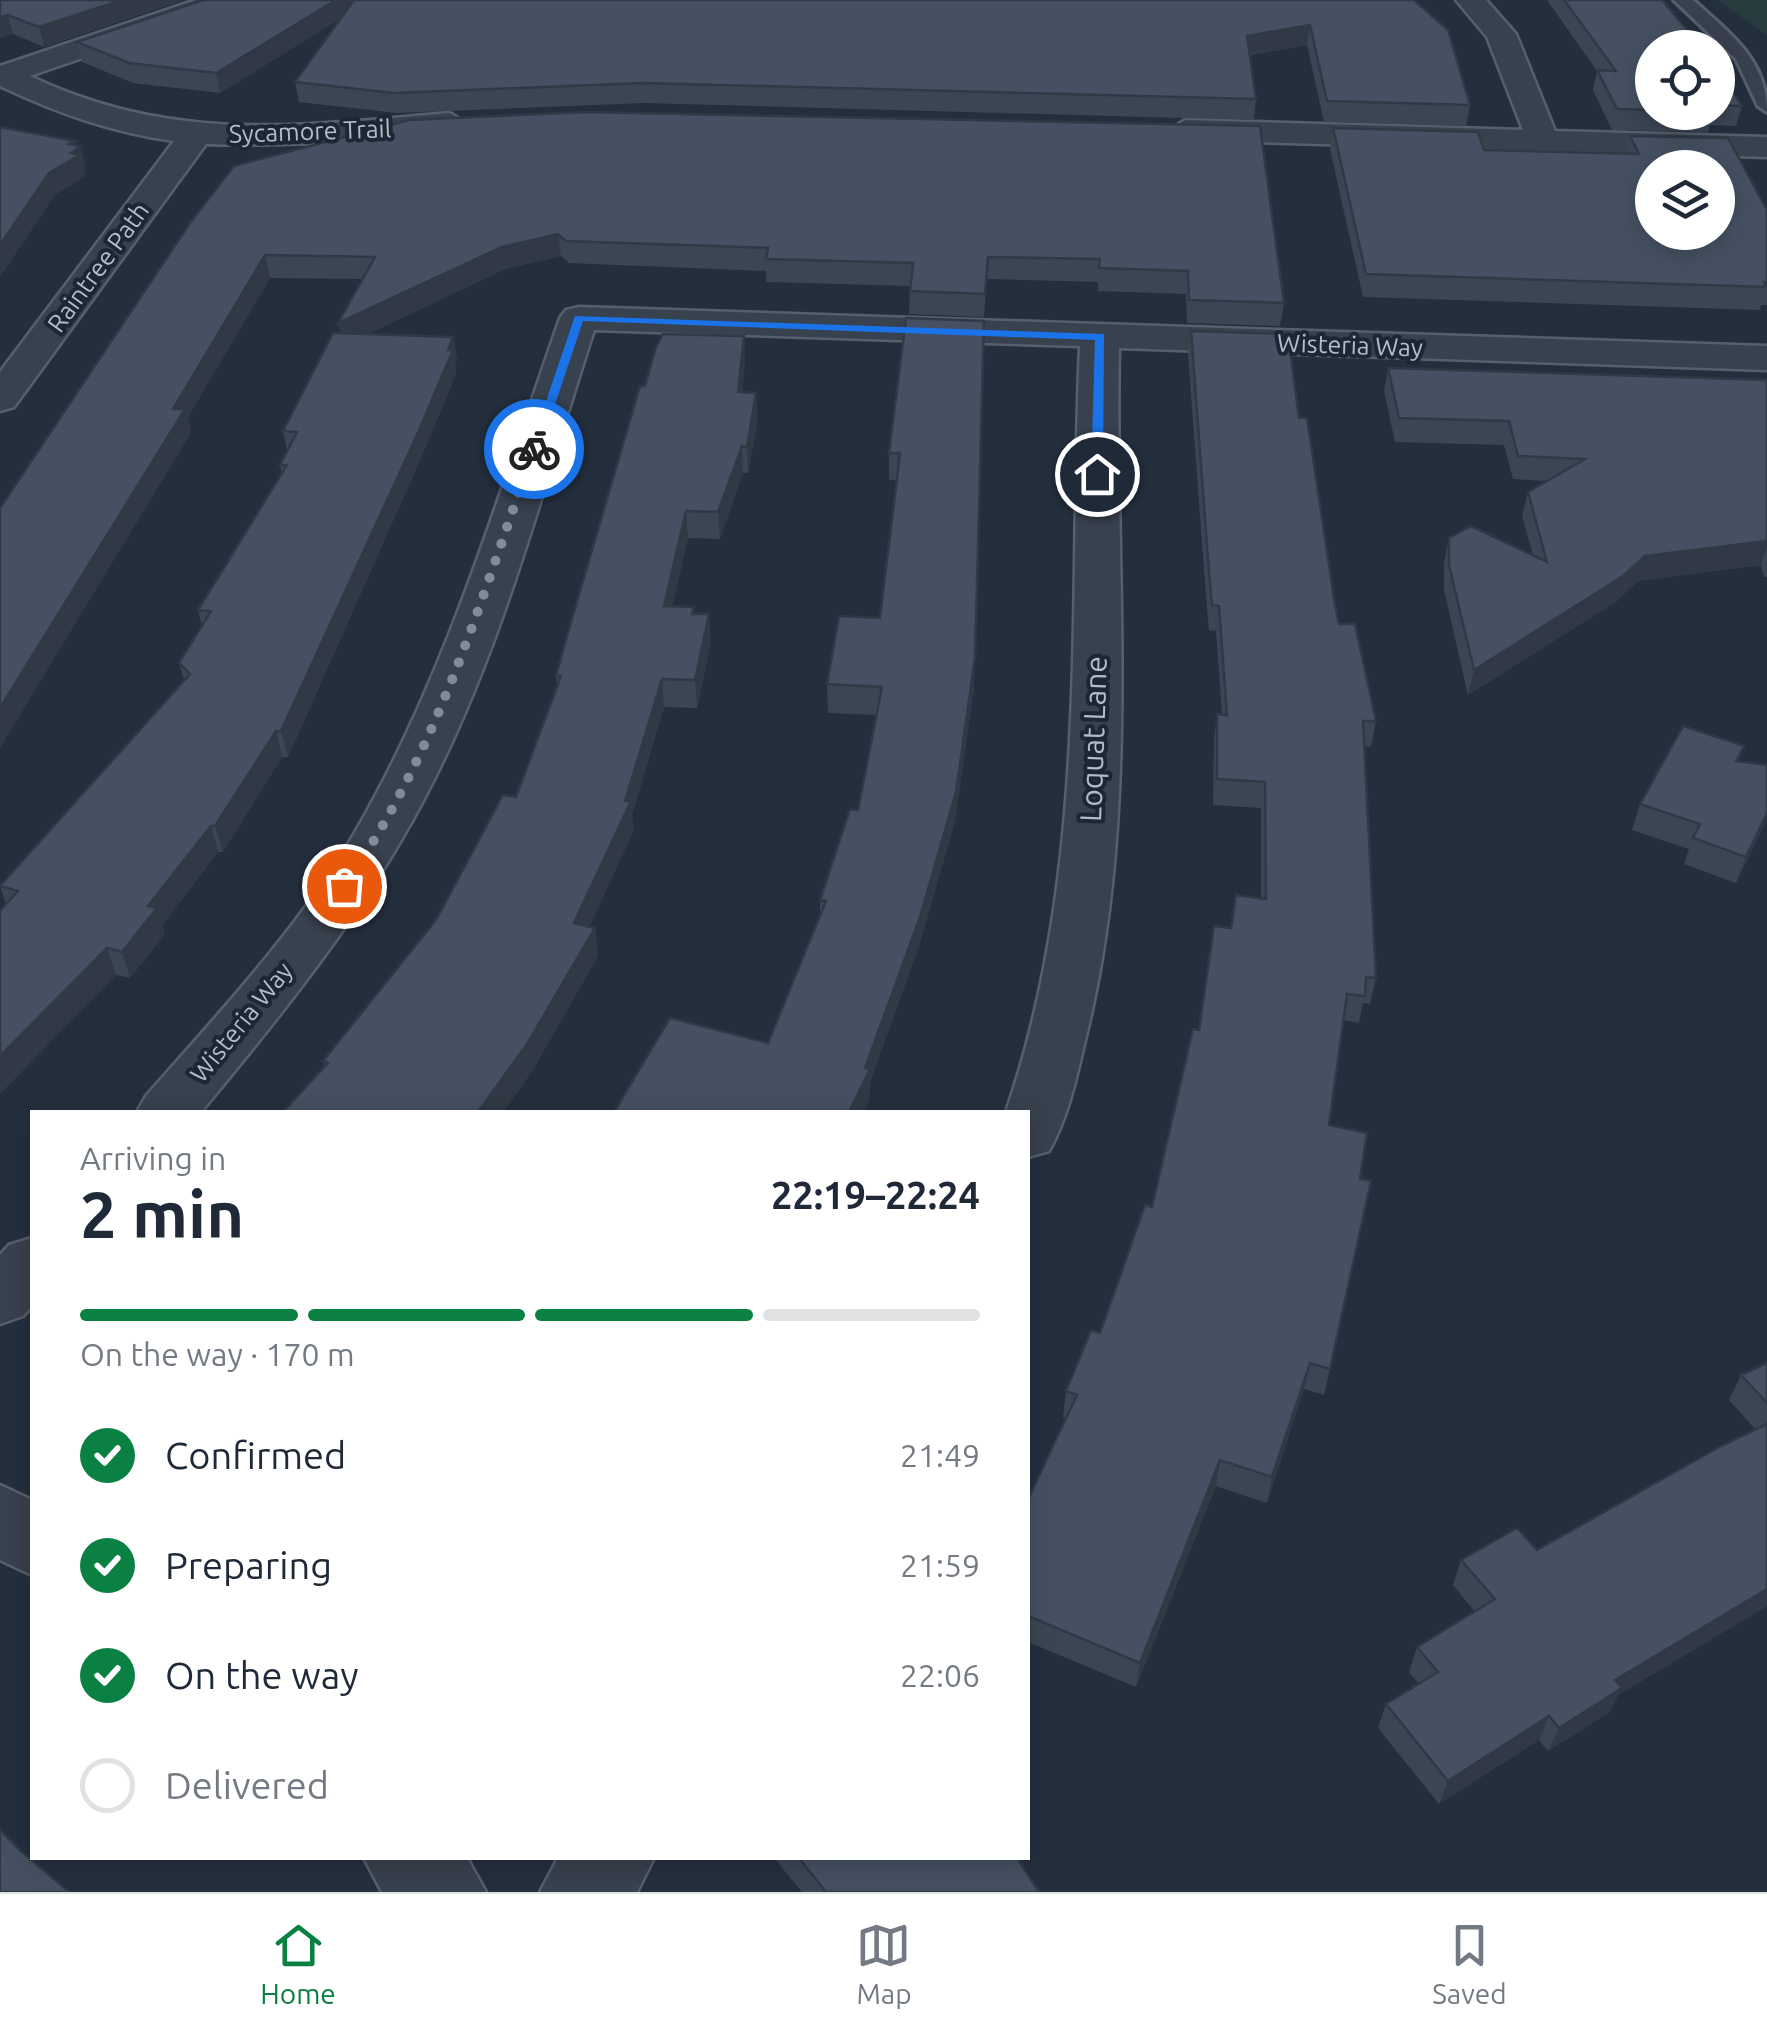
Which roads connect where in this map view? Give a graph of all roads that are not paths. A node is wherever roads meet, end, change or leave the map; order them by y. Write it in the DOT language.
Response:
graph roads {
  1 [pos="224,0"];
  2 [pos="1470,0"];
  3 [pos="1683,0"];
  4 [pos="1,75"];
  5 [pos="1767,106"];
  6 [pos="476,122"];
  7 [pos="1162,130"];
  8 [pos="196,134"];
  9 [pos="1542,138"];
  10 [pos="1767,147"];
  11 [pos="1100,337"];
  12 [pos="1767,358"];
  13 [pos="0,399"];
  14 [pos="168,1110"];
  15 [pos="1030,1129"];
  16 [pos="30,1264"];
  17 [pos="0,1298"];
  18 [pos="0,1516"];
  19 [pos="30,1541"];
  20 [pos="406,1860"];
  21 [pos="612,1860"];
  22 [pos="445,1892"];
  23 [pos="582,1892"];
  1 -- 4 [label="street"];
  2 -- 9 [label="street"];
  3 -- 5 [label="lane"];
  4 -- 8 [label="street, Sycamore Trail"];
  6 -- 8 [label="street, Sycamore Trail"];
  7 -- 9 [label="street"];
  8 -- 13 [label="street, Raintree Path"];
  9 -- 10 [label="street"];
  11 -- 12 [label="street, Wisteria Way"];
  11 -- 14 [label="street, Wisteria Way"];
  11 -- 15 [label="street, Loquat Lane"];
  16 -- 17 [label="street"];
  18 -- 19 [label="street"];
  20 -- 22 [label="street"];
  21 -- 23 [label="street"];
}
